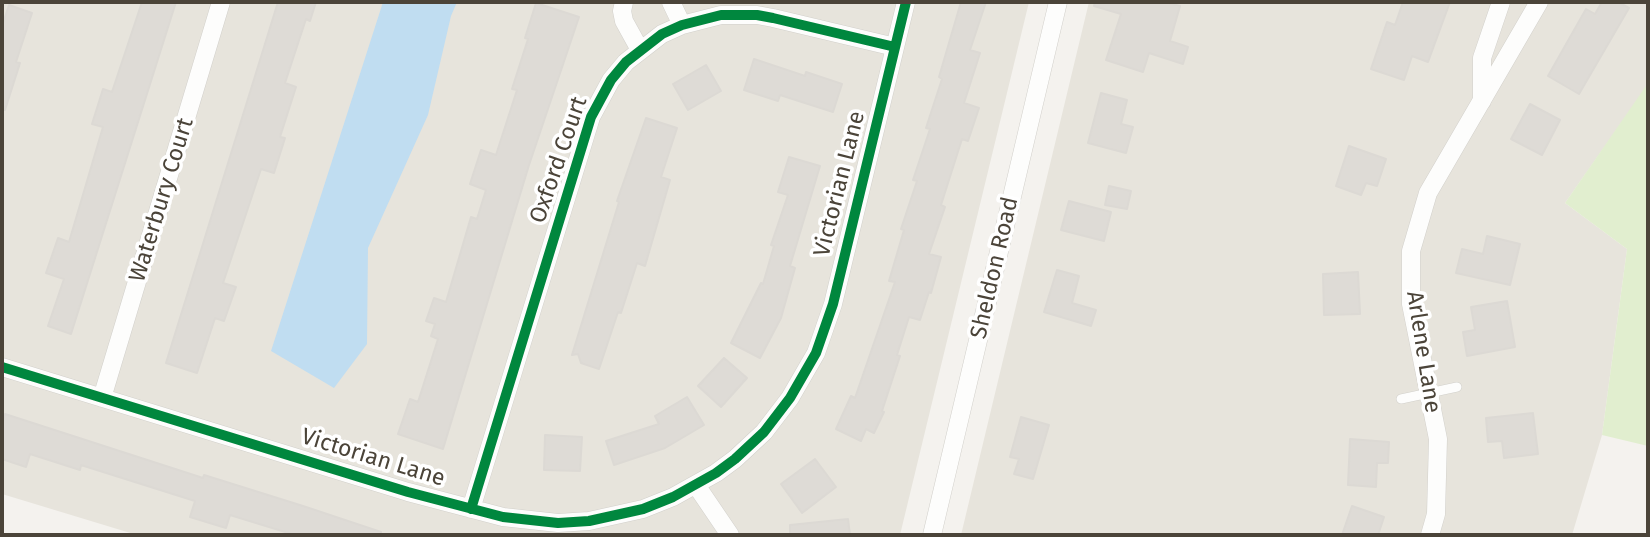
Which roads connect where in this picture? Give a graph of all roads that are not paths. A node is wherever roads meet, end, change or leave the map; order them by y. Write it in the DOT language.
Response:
graph roads {
  1 [pos="221,2"];
  2 [pos="624,2"];
  3 [pos="671,2"];
  4 [pos="906,2"];
  5 [pos="1058,2"];
  6 [pos="1501,2"];
  7 [pos="1539,2"];
  8 [pos="682,25"];
  9 [pos="895,47"];
  10 [pos="640,50"];
  11 [pos="1482,101"];
  12 [pos="2,367"];
  13 [pos="1457,387"];
  14 [pos="1429,392"];
  15 [pos="102,398"];
  16 [pos="1401,399"];
  17 [pos="696,485"];
  18 [pos="471,509"];
  19 [pos="730,535"];
  20 [pos="932,535"];
  21 [pos="1430,535"];
  1 -- 15 [label="street, Waterbury Court"];
  2 -- 10 [label="street"];
  3 -- 8 [label="street"];
  4 -- 9 [label="street, Victorian Lane"];
  5 -- 20 [label="street, Sheldon Road"];
  6 -- 11 [label="street"];
  7 -- 11 [label="street, Arlene Lane"];
  8 -- 9 [label="street, Oxford Court"];
  8 -- 10 [label="street, Oxford Court"];
  9 -- 17 [label="street, Victorian Lane"];
  10 -- 18 [label="street, Oxford Court"];
  11 -- 14 [label="street, Arlene Lane"];
  12 -- 15 [label="street, Victorian Lane"];
  13 -- 14 [label="lane"];
  14 -- 16 [label="lane"];
  14 -- 21 [label="street, Arlene Lane"];
  15 -- 18 [label="street, Victorian Lane"];
  17 -- 18 [label="street, Victorian Lane"];
  17 -- 19 [label="street"];
}
